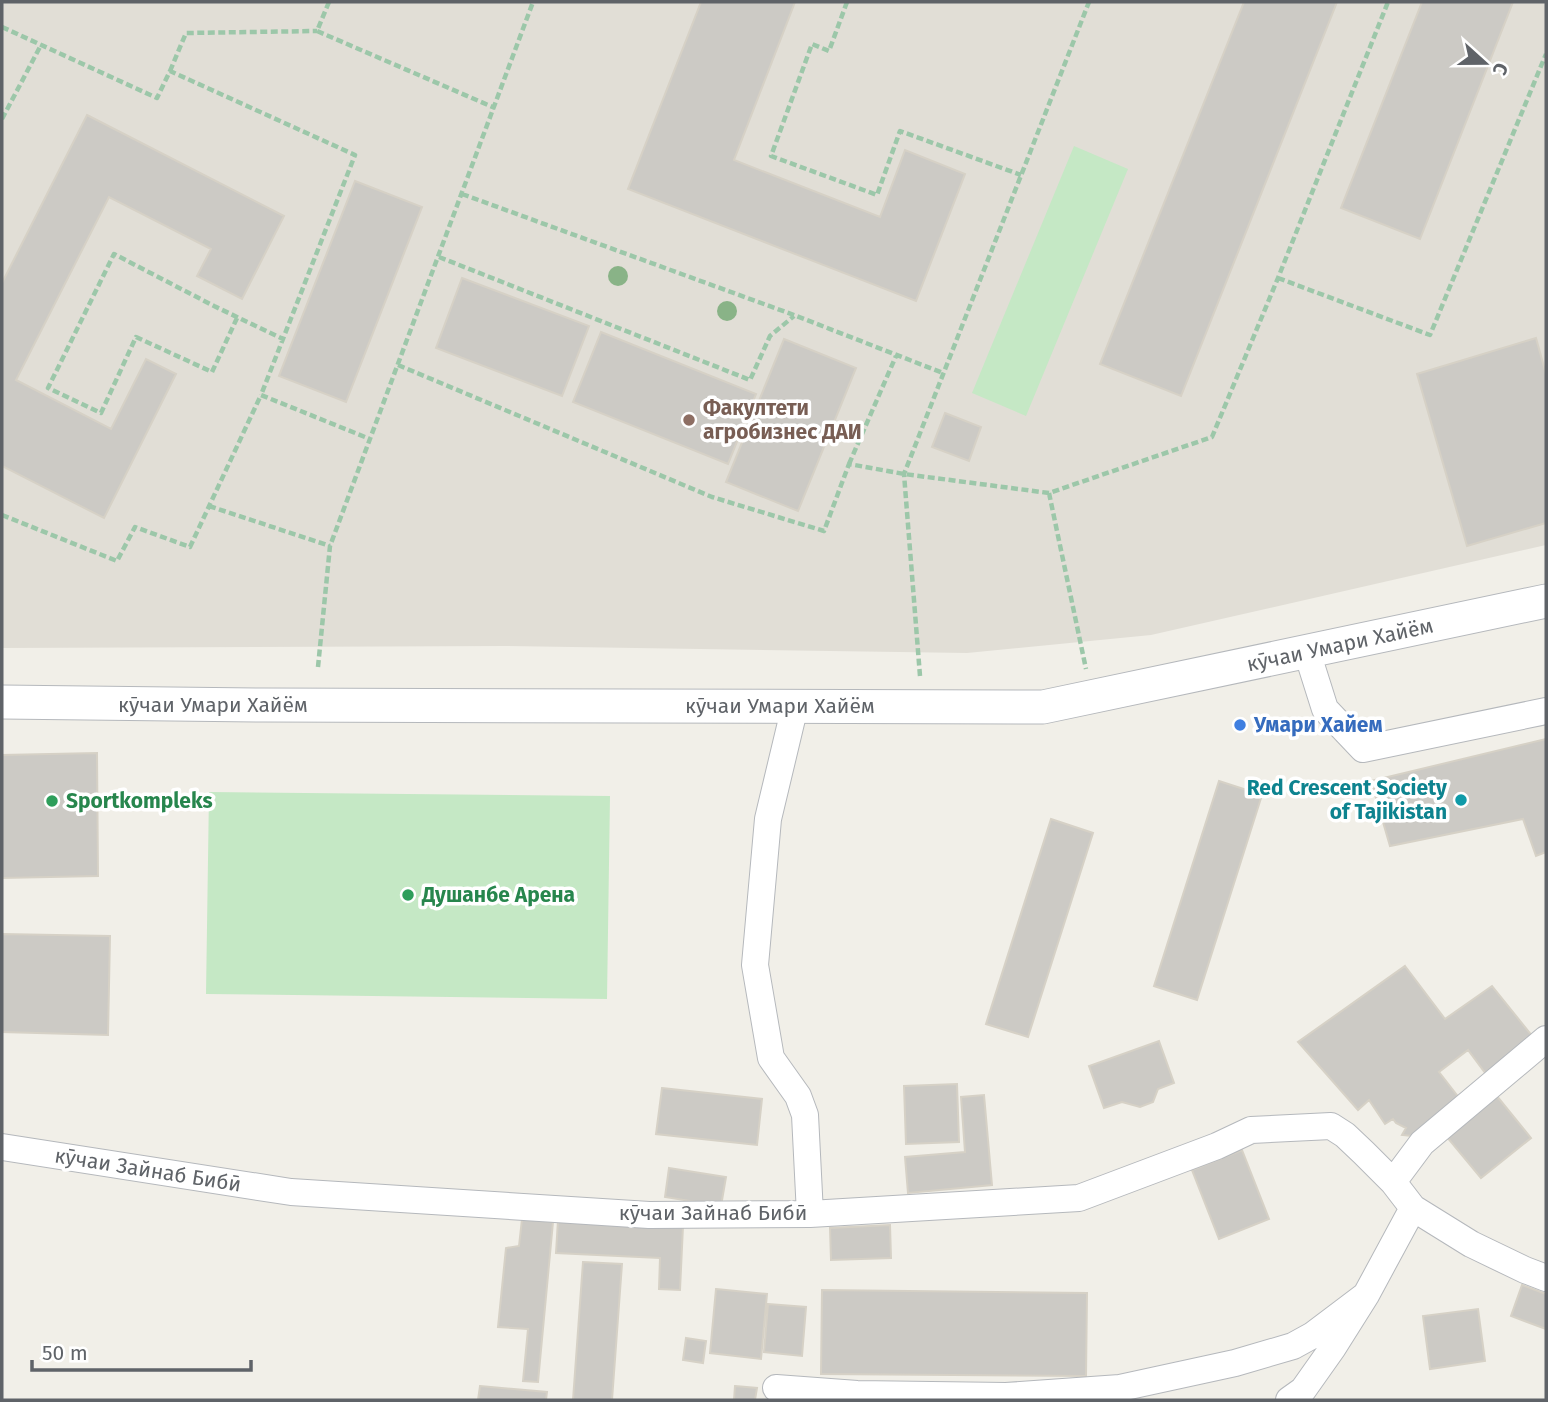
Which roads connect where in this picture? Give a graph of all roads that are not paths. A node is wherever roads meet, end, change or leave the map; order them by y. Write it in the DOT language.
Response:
graph roads {
  1 [pos="1546,601"];
  2 [pos="1307,652"];
  3 [pos="2,702"];
  4 [pos="795,706"];
  5 [pos="1546,711"];
  6 [pos="1546,1039"];
  7 [pos="2,1147"];
  8 [pos="1393,1182"];
  9 [pos="1413,1208"];
  10 [pos="810,1214"];
  11 [pos="1539,1268"];
  12 [pos="1366,1294"];
  13 [pos="776,1388"];
  14 [pos="1290,1400"];
  1 -- 2 [label="street, кӯчаи Умари Хайём"];
  2 -- 4 [label="street, кӯчаи Умари Хайём"];
  2 -- 5 [label="street"];
  3 -- 4 [label="street, кӯчаи Умари Хайём"];
  4 -- 10 [label="street"];
  6 -- 8 [label="street"];
  7 -- 10 [label="street, кӯчаи Зайнаб Бибӣ"];
  8 -- 9 [label="street, кӯчаи Зайнаб Бибӣ"];
  8 -- 10 [label="street, кӯчаи Зайнаб Бибӣ"];
  9 -- 11 [label="street"];
  9 -- 12 [label="street"];
  12 -- 13 [label="street"];
  12 -- 14 [label="street"];
}
